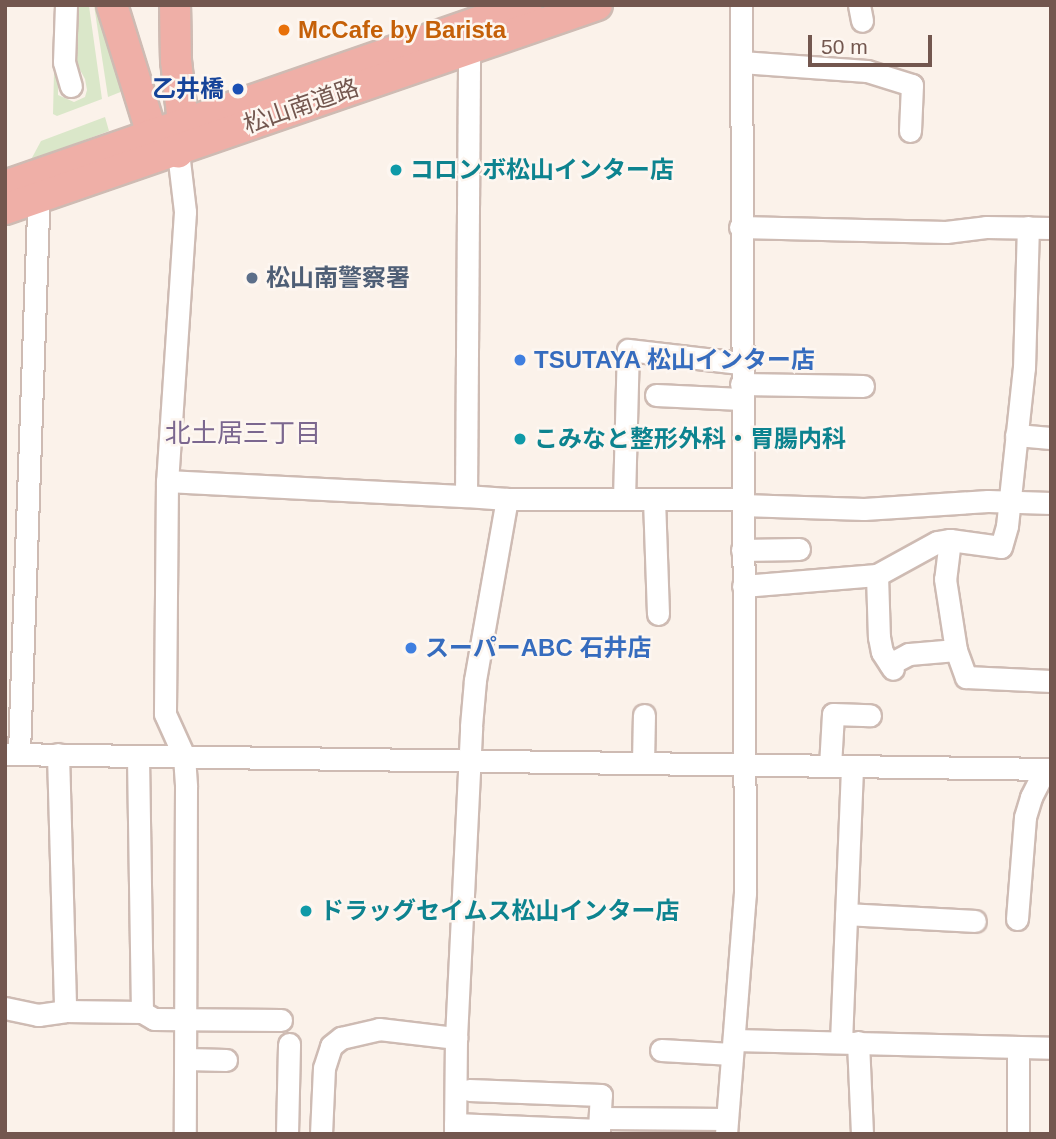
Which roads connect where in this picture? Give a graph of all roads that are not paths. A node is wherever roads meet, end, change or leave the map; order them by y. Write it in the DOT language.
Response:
graph roads {
  1 [pos="66,5"];
  2 [pos="112,5"];
  3 [pos="175,5"];
  4 [pos="527,5"];
  5 [pos="597,5"];
  6 [pos="741,5"];
  7 [pos="469,37"];
  8 [pos="741,62"];
  9 [pos="71,86"];
  10 [pos="910,131"];
  11 [pos="152,134"];
  12 [pos="180,137"];
  13 [pos="5,186"];
  14 [pos="39,186"];
  15 [pos="5,209"];
  16 [pos="740,227"];
  17 [pos="1028,227"];
  18 [pos="1051,228"];
  19 [pos="741,382"];
  20 [pos="863,386"];
  21 [pos="656,395"];
  22 [pos="1017,435"];
  23 [pos="1051,438"];
  24 [pos="167,481"];
  25 [pos="466,496"];
  26 [pos="507,499"];
  27 [pos="624,499"];
  28 [pos="654,499"];
  29 [pos="1008,501"];
  30 [pos="741,502"];
  31 [pos="1050,502"];
  32 [pos="950,540"];
  33 [pos="799,548"];
  34 [pos="743,550"];
  35 [pos="877,575"];
  36 [pos="743,586"];
  37 [pos="657,614"];
  38 [pos="957,650"];
  39 [pos="1051,681"];
  40 [pos="644,715"];
  41 [pos="870,715"];
  42 [pos="12,753"];
  43 [pos="58,754"];
  44 [pos="138,756"];
  45 [pos="184,756"];
  46 [pos="468,758"];
  47 [pos="643,762"];
  48 [pos="746,764"];
  49 [pos="830,766"];
  50 [pos="852,766"];
  51 [pos="1048,769"];
  52 [pos="846,914"];
  53 [pos="1017,919"];
  54 [pos="975,921"];
  55 [pos="5,1008"];
  56 [pos="65,1011"];
  57 [pos="142,1012"];
  58 [pos="186,1019"];
  59 [pos="281,1020"];
  60 [pos="456,1038"];
  61 [pos="858,1042"];
  62 [pos="289,1044"];
  63 [pos="733,1047"];
  64 [pos="1018,1047"];
  65 [pos="1051,1048"];
  66 [pos="661,1050"];
  67 [pos="186,1059"];
  68 [pos="226,1060"];
  69 [pos="469,1090"];
  70 [pos="600,1118"];
  71 [pos="726,1126"];
  72 [pos="455,1129"];
  73 [pos="186,1134"];
  74 [pos="287,1134"];
  75 [pos="321,1134"];
  76 [pos="862,1134"];
  77 [pos="874,1134"];
  78 [pos="1018,1134"];
  1 -- 9 [label="street"];
  2 -- 11 [label="highway"];
  3 -- 12 [label="highway"];
  4 -- 7 [label="highway, 松山南道路"];
  5 -- 7 [label="highway, 松山南道路"];
  6 -- 8 [label="street"];
  7 -- 12 [label="highway, 松山南道路"];
  7 -- 25 [label="street"];
  8 -- 10 [label="street"];
  8 -- 16 [label="street"];
  11 -- 12 [label="highway, 松山南道路"];
  11 -- 14 [label="highway, 松山南道路"];
  12 -- 14 [label="highway, 松山南道路"];
  12 -- 24 [label="street"];
  13 -- 14 [label="highway, 松山南道路"];
  14 -- 15 [label="highway, 松山南道路"];
  14 -- 42 [label="street"];
  16 -- 17 [label="street"];
  16 -- 19 [label="street"];
  17 -- 18 [label="street"];
  17 -- 22 [label="street"];
  19 -- 20 [label="street"];
  19 -- 21 [label="street"];
  19 -- 27 [label="street"];
  19 -- 30 [label="street"];
  22 -- 23 [label="street"];
  22 -- 29 [label="street"];
  24 -- 25 [label="street"];
  24 -- 45 [label="street"];
  25 -- 26 [label="street"];
  26 -- 27 [label="street"];
  26 -- 46 [label="street"];
  27 -- 28 [label="street"];
  28 -- 30 [label="street"];
  28 -- 37 [label="street"];
  29 -- 30 [label="street"];
  29 -- 31 [label="street"];
  29 -- 32 [label="street"];
  30 -- 34 [label="street"];
  32 -- 35 [label="street"];
  32 -- 38 [label="street"];
  33 -- 34 [label="street"];
  34 -- 36 [label="street"];
  35 -- 36 [label="street"];
  35 -- 38 [label="street"];
  36 -- 48 [label="street"];
  38 -- 39 [label="street"];
  40 -- 47 [label="street"];
  41 -- 49 [label="street"];
  42 -- 43 [label="street"];
  43 -- 44 [label="street"];
  43 -- 56 [label="street"];
  44 -- 45 [label="street"];
  44 -- 57 [label="street"];
  45 -- 46 [label="street"];
  45 -- 58 [label="street"];
  46 -- 47 [label="street"];
  46 -- 60 [label="street"];
  47 -- 48 [label="street"];
  48 -- 49 [label="street"];
  48 -- 63 [label="street"];
  49 -- 50 [label="street"];
  50 -- 51 [label="street"];
  50 -- 52 [label="street"];
  51 -- 53 [label="street"];
  52 -- 54 [label="street"];
  52 -- 61 [label="street"];
  55 -- 56 [label="street"];
  56 -- 57 [label="street"];
  57 -- 58 [label="street"];
  58 -- 59 [label="street"];
  58 -- 67 [label="street"];
  60 -- 72 [label="street"];
  60 -- 75 [label="street"];
  61 -- 63 [label="street"];
  61 -- 64 [label="street"];
  61 -- 76 [label="street"];
  61 -- 77 [label="street"];
  62 -- 74 [label="street"];
  63 -- 66 [label="street"];
  63 -- 71 [label="street"];
  64 -- 65 [label="street"];
  64 -- 78 [label="street"];
  67 -- 68 [label="street"];
  67 -- 73 [label="street"];
  69 -- 70 [label="street"];
  70 -- 71 [label="street"];
  70 -- 72 [label="street"];
}
